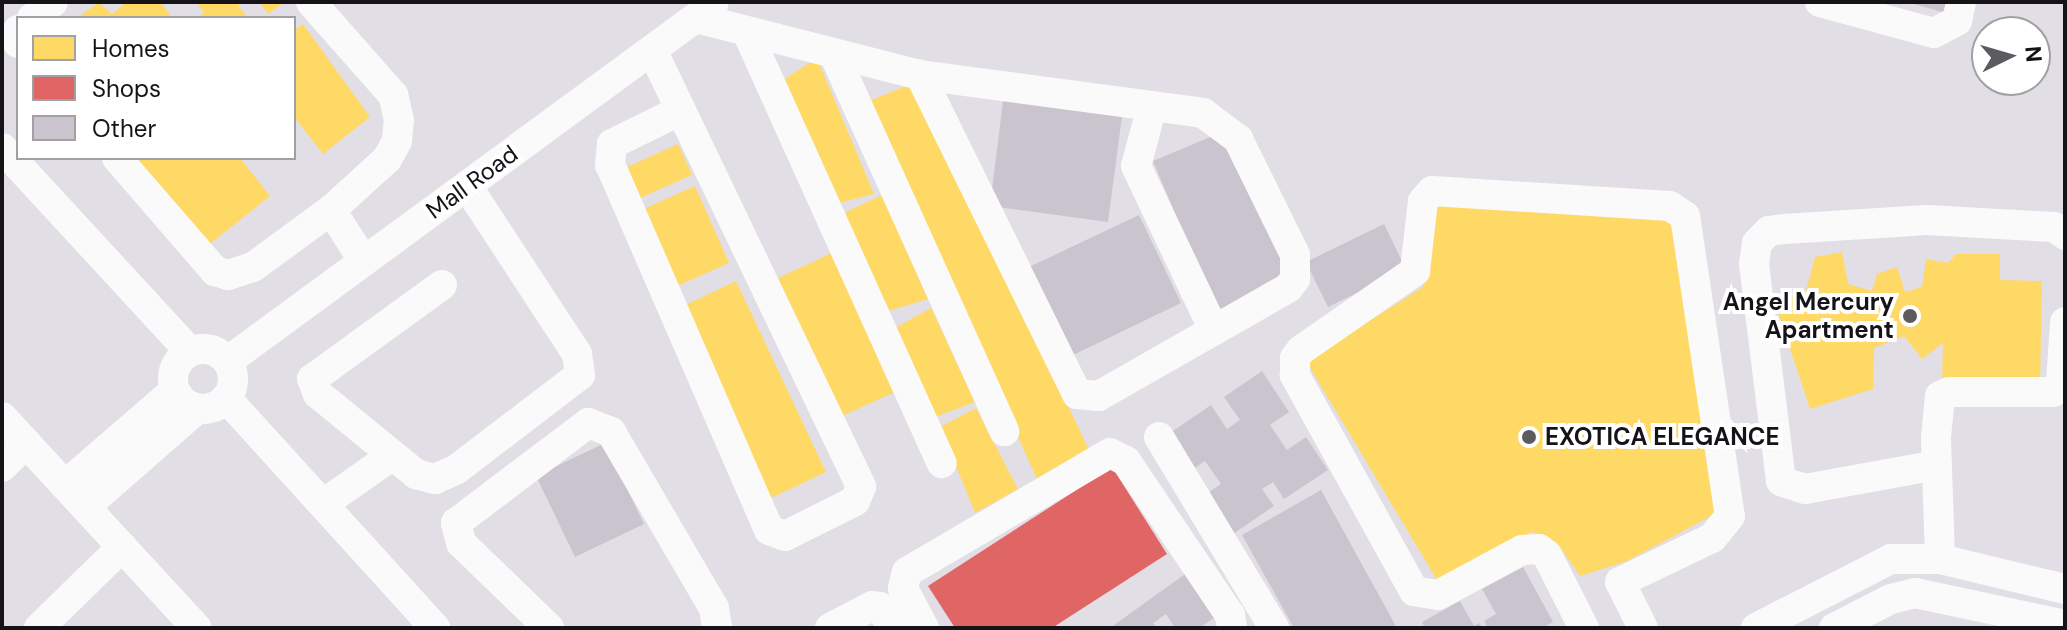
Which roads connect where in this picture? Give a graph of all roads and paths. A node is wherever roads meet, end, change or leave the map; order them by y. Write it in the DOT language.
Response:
graph roads {
  1 [pos="53,2"];
  2 [pos="311,2"];
  3 [pos="1822,2"];
  4 [pos="1961,2"];
  5 [pos="706,10"];
  6 [pos="35,16"];
  7 [pos="747,32"];
  8 [pos="652,50"];
  9 [pos="834,54"];
  10 [pos="920,75"];
  11 [pos="1152,106"];
  12 [pos="679,111"];
  13 [pos="2,148"];
  14 [pos="119,160"];
  15 [pos="467,186"];
  16 [pos="331,210"];
  17 [pos="2065,235"];
  18 [pos="363,260"];
  19 [pos="442,285"];
  20 [pos="2065,322"];
  21 [pos="1214,330"];
  22 [pos="189,351"];
  23 [pos="228,361"];
  24 [pos="226,398"];
  25 [pos="186,400"];
  26 [pos="2,417"];
  27 [pos="1004,431"];
  28 [pos="1159,437"];
  29 [pos="26,443"];
  30 [pos="393,455"];
  31 [pos="942,463"];
  32 [pos="1937,465"];
  33 [pos="2,467"];
  34 [pos="75,496"];
  35 [pos="323,504"];
  36 [pos="122,547"];
  37 [pos="1940,559"];
  38 [pos="2065,589"];
  39 [pos="2065,625"];
  40 [pos="39,628"];
  41 [pos="197,628"];
  42 [pos="435,628"];
  43 [pos="549,628"];
  44 [pos="717,628"];
  45 [pos="830,628"];
  46 [pos="893,628"];
  47 [pos="924,628"];
  48 [pos="1232,628"];
  49 [pos="1274,628"];
  50 [pos="1584,628"];
  51 [pos="1643,628"];
  52 [pos="1756,628"];
  53 [pos="1834,628"];
  1 -- 6 [label="street"];
  2 -- 16 [label="street"];
  3 -- 4 [label="street"];
  5 -- 7 [label="street"];
  5 -- 8 [label="street, Mall Road"];
  7 -- 9 [label="street"];
  7 -- 31 [label="street"];
  8 -- 12 [label="street"];
  8 -- 15 [label="street, Mall Road"];
  9 -- 10 [label="street"];
  9 -- 27 [label="street"];
  10 -- 11 [label="street"];
  10 -- 21 [label="street"];
  11 -- 21 [label="street"];
  11 -- 21 [label="street"];
  12 -- 12 [label="street"];
  13 -- 22 [label="street"];
  14 -- 16 [label="street"];
  15 -- 18 [label="street, Mall Road"];
  15 -- 30 [label="street"];
  16 -- 18 [label="street"];
  17 -- 32 [label="street"];
  18 -- 23 [label="street, Mall Road"];
  19 -- 30 [label="street"];
  20 -- 32 [label="street"];
  22 -- 23 [label="street"];
  22 -- 25 [label="street"];
  23 -- 24 [label="street"];
  24 -- 25 [label="street"];
  24 -- 35 [label="street"];
  25 -- 34 [label="street"];
  26 -- 29 [label="street"];
  28 -- 49 [label="street"];
  29 -- 33 [label="street"];
  29 -- 34 [label="street"];
  30 -- 35 [label="street"];
  32 -- 37 [label="street"];
  34 -- 36 [label="street"];
  35 -- 42 [label="street"];
  36 -- 40 [label="street"];
  36 -- 41 [label="street"];
  37 -- 38 [label="street"];
  37 -- 52 [label="street"];
  39 -- 53 [label="street"];
  43 -- 44 [label="street"];
  45 -- 46 [label="street"];
  47 -- 48 [label="street"];
  50 -- 51 [label="street"];
}
